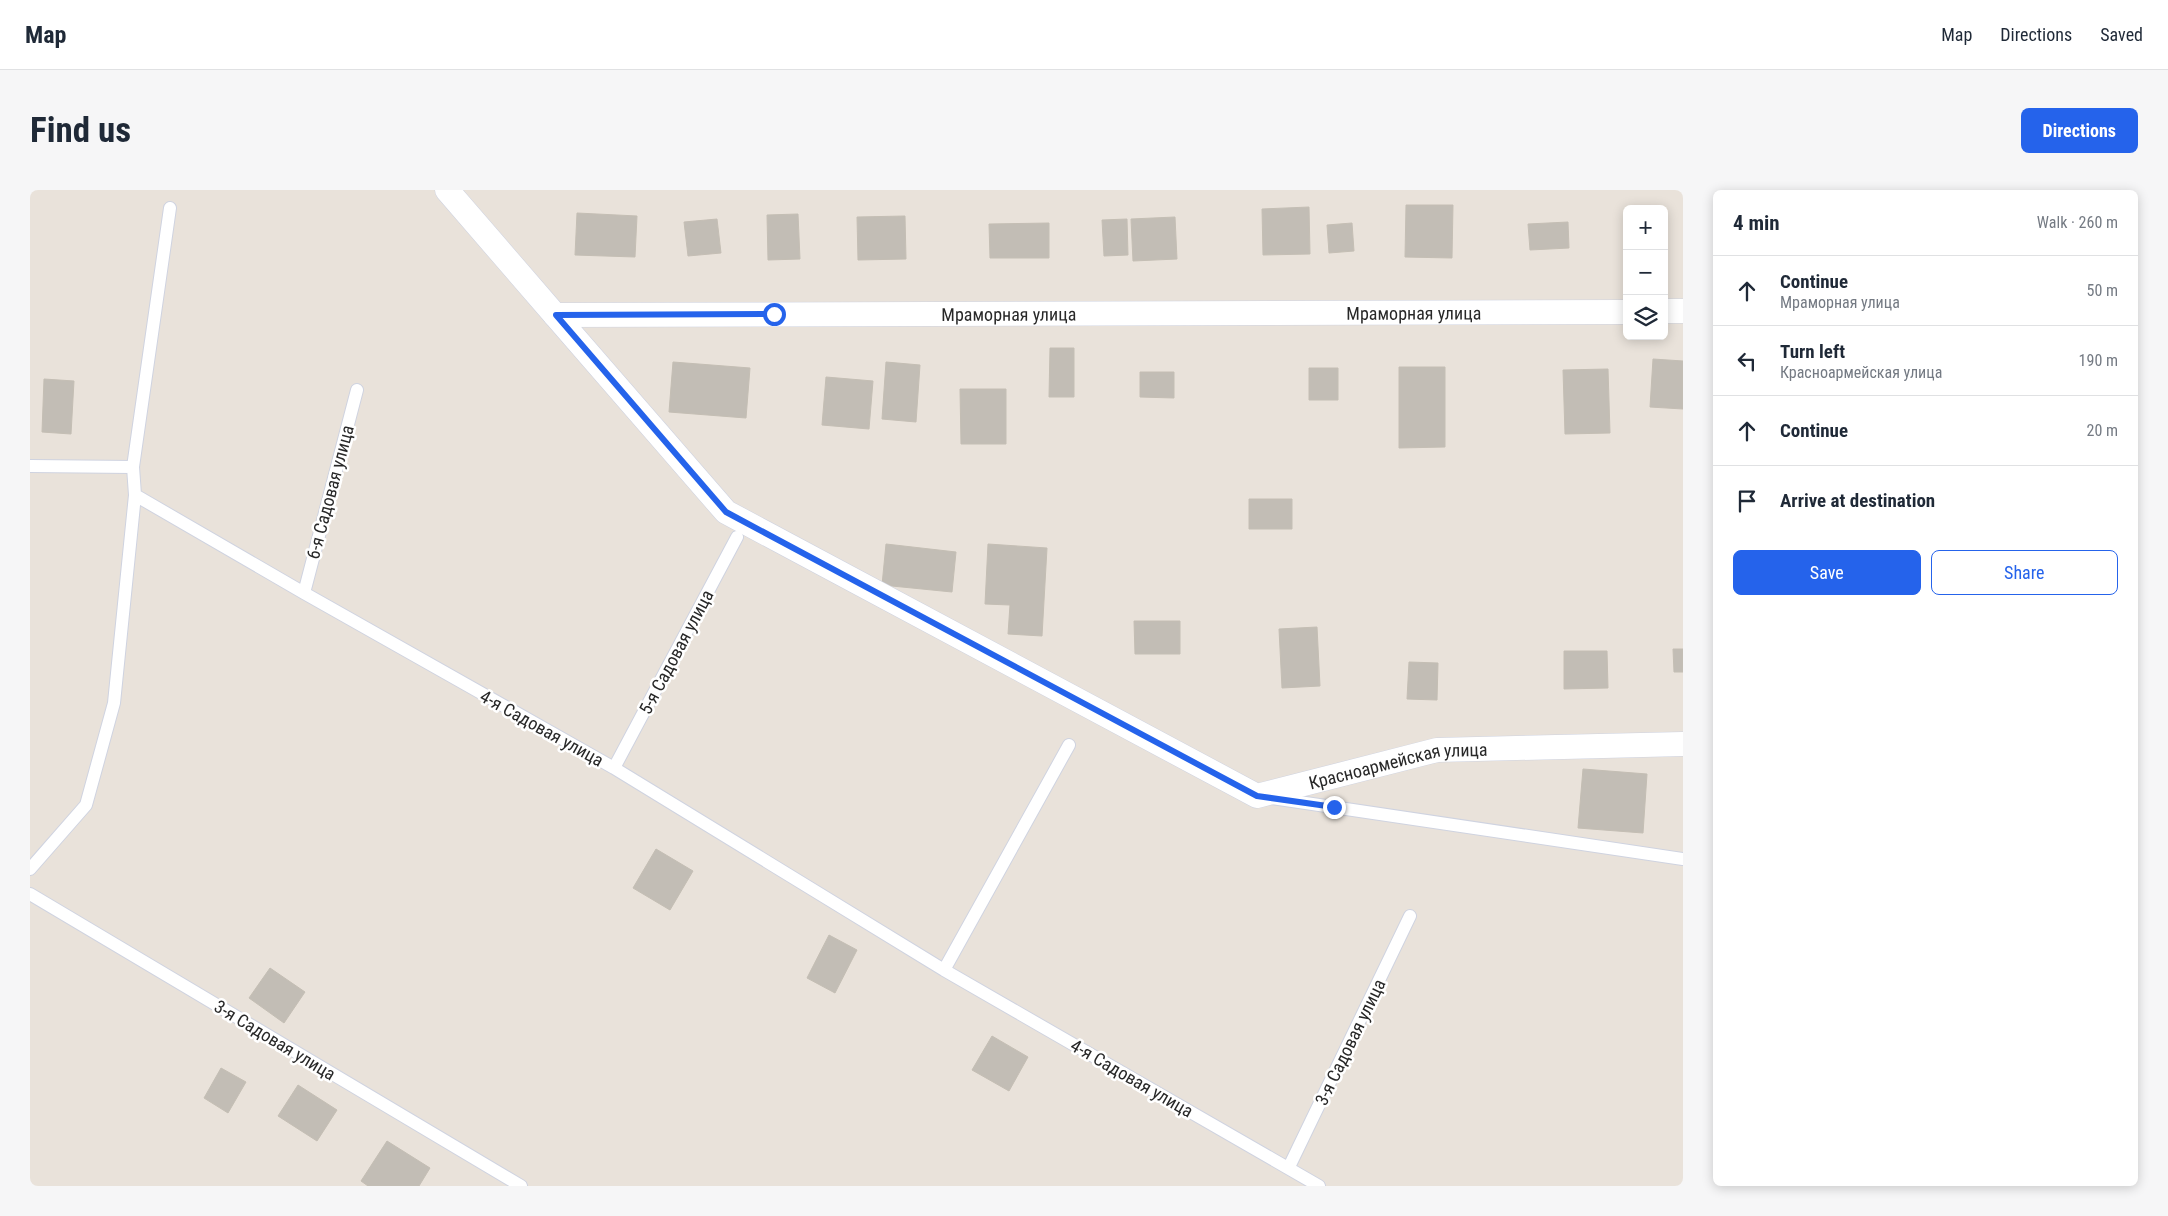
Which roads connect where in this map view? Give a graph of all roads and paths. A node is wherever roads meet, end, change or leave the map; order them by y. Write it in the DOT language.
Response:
graph roads {
  1 [pos="447,190"];
  2 [pos="170,208"];
  3 [pos="1683,311"];
  4 [pos="1623,312"];
  5 [pos="1668,312"];
  6 [pos="556,315"];
  7 [pos="357,390"];
  8 [pos="30,466"];
  9 [pos="133,468"];
  10 [pos="135,495"];
  11 [pos="737,537"];
  12 [pos="304,593"];
  13 [pos="1683,744"];
  14 [pos="1069,745"];
  15 [pos="614,768"];
  16 [pos="1257,796"];
  17 [pos="1683,859"];
  18 [pos="30,869"];
  19 [pos="30,894"];
  20 [pos="1410,916"];
  21 [pos="944,970"];
  22 [pos="1289,1167"];
  23 [pos="521,1186"];
  24 [pos="1319,1186"];
  1 -- 6 [label="street"];
  2 -- 9 [label="lane"];
  3 -- 5 [label="street"];
  4 -- 6 [label="street, Мраморная улица"];
  6 -- 16 [label="street"];
  7 -- 12 [label="lane, 6-я Садовая улица"];
  8 -- 9 [label="lane"];
  9 -- 10 [label="lane"];
  10 -- 12 [label="lane, 4-я Садовая улица"];
  10 -- 18 [label="lane"];
  11 -- 15 [label="lane, 5-я Садовая улица"];
  12 -- 15 [label="lane, 4-я Садовая улица"];
  13 -- 16 [label="street, Красноармейская улица"];
  14 -- 21 [label="lane"];
  15 -- 21 [label="lane, 4-я Садовая улица"];
  16 -- 17 [label="lane"];
  19 -- 23 [label="lane, 3-я Садовая улица"];
  20 -- 22 [label="lane, 3-я Садовая улица"];
  21 -- 22 [label="lane, 4-я Садовая улица"];
  22 -- 24 [label="lane, 4-я Садовая улица"];
}
